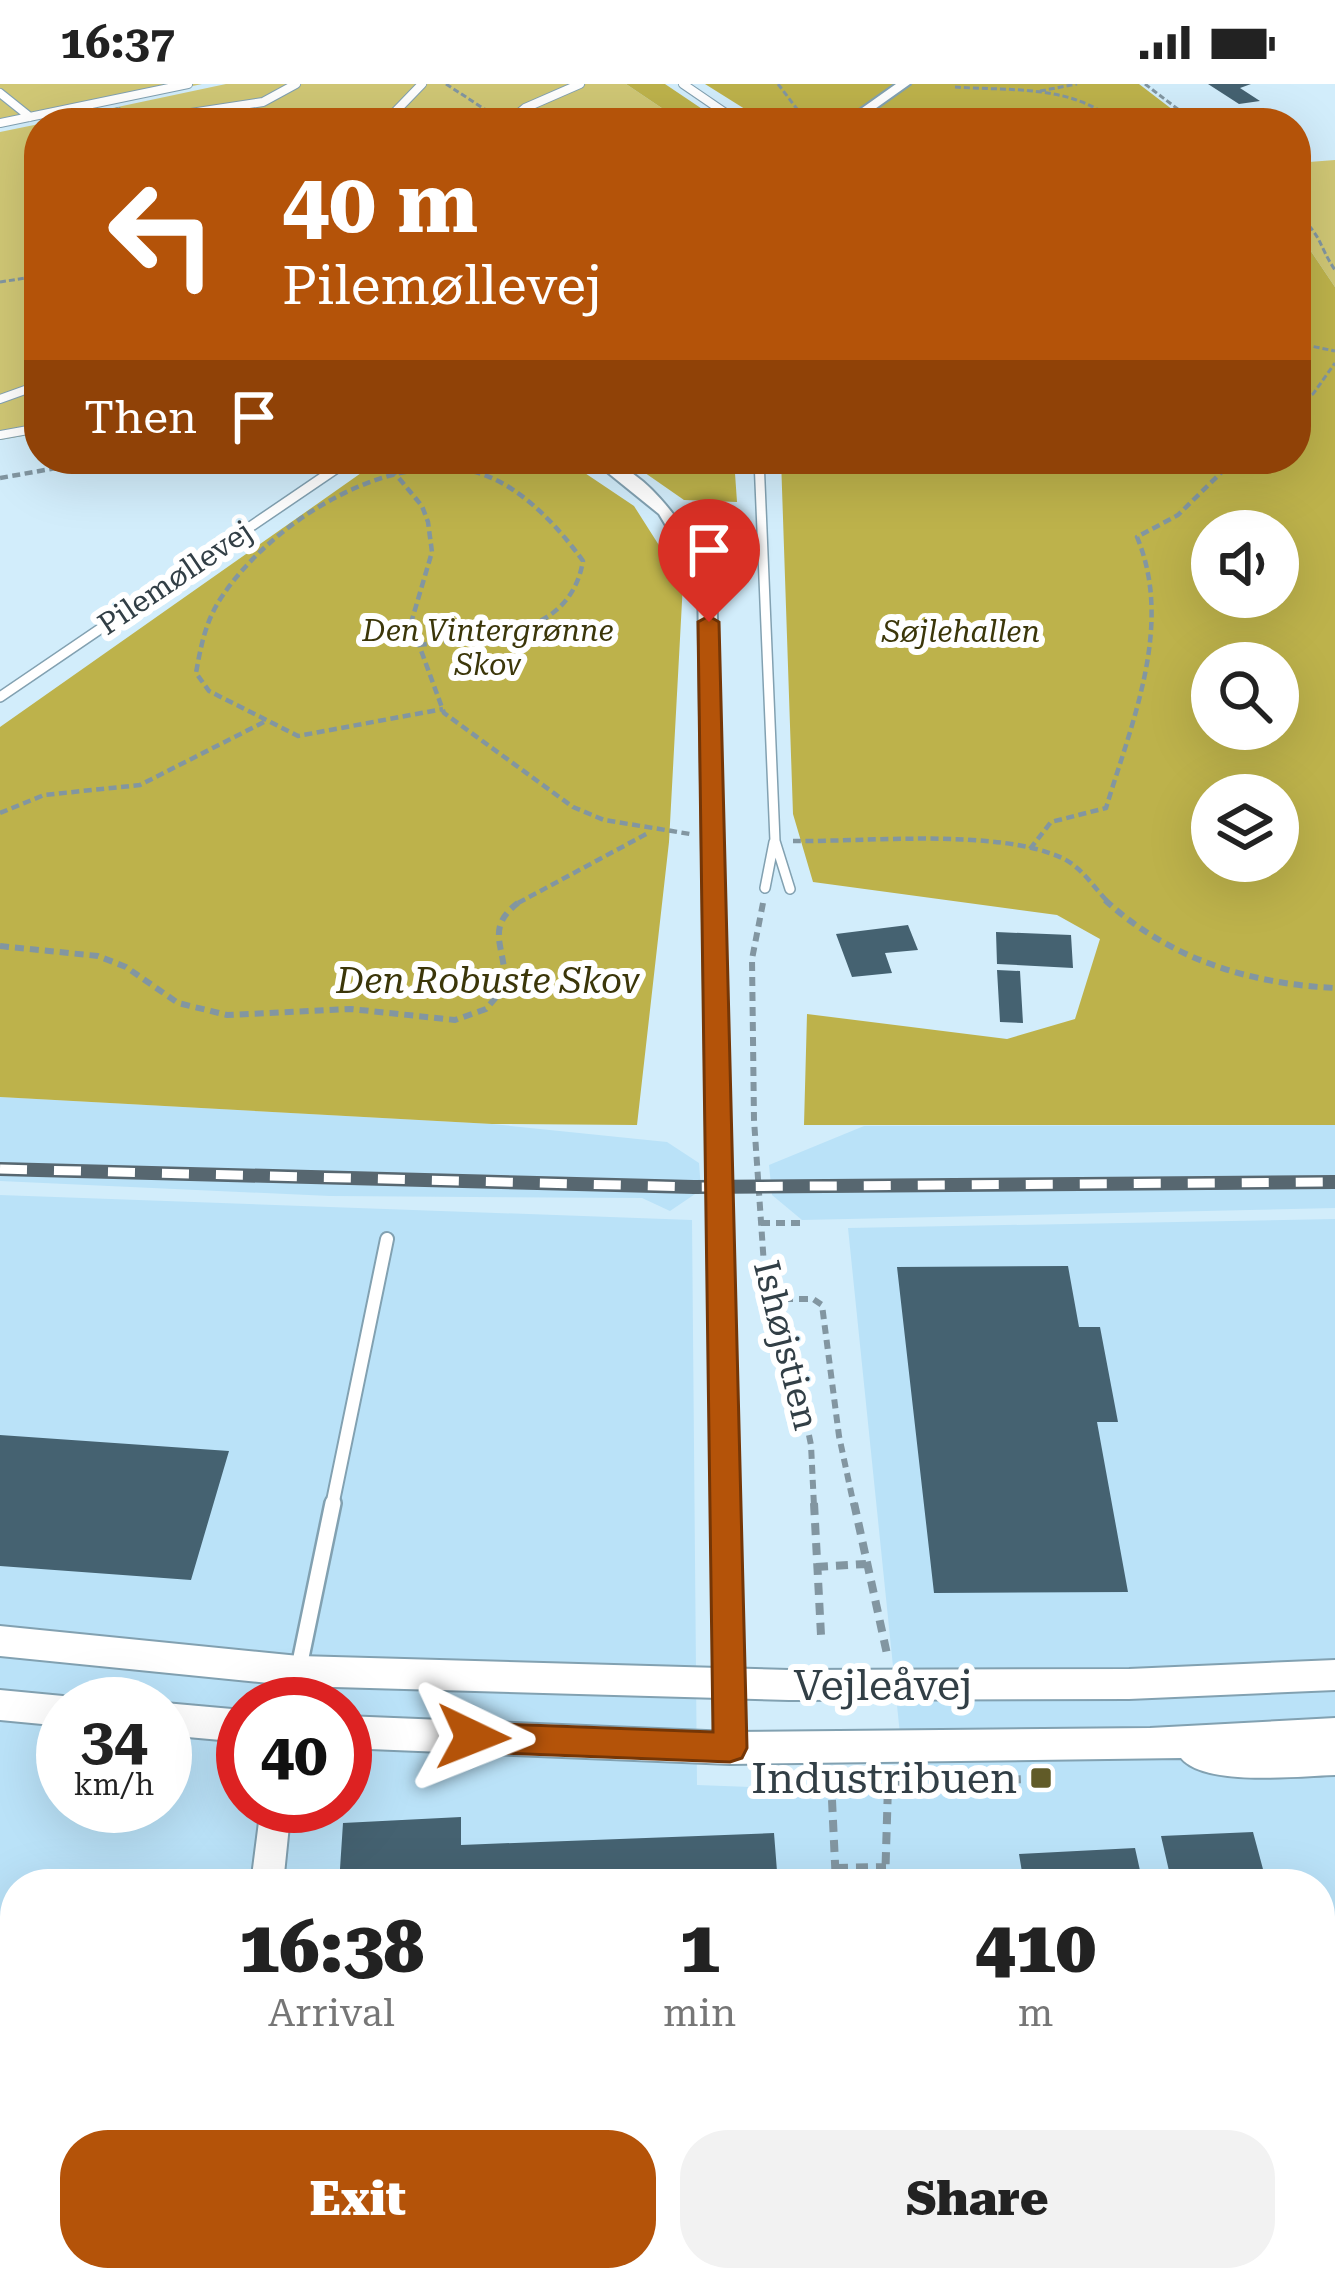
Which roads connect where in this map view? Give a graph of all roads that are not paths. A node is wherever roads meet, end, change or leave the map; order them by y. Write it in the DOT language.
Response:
graph roads {
  1 [pos="188,84"];
  2 [pos="296,84"];
  3 [pos="422,84"];
  4 [pos="580,84"];
  5 [pos="683,84"];
  6 [pos="904,84"];
  7 [pos="0,93"];
  8 [pos="73,108"];
  9 [pos="224,108"];
  10 [pos="399,108"];
  11 [pos="533,108"];
  12 [pos="718,108"];
  13 [pos="869,108"];
  14 [pos="24,112"];
  15 [pos="328,474"];
  16 [pos="618,474"];
  17 [pos="760,474"];
  18 [pos="0,697"];
  19 [pos="775,841"];
  20 [pos="766,888"];
  21 [pos="790,889"];
  22 [pos="387,1239"];
  23 [pos="0,1641"];
  24 [pos="1335,1675"];
  25 [pos="230,1677"];
  26 [pos="296,1677"];
  27 [pos="726,1683"];
  28 [pos="372,1686"];
  29 [pos="0,1705"];
  30 [pos="36,1708"];
  31 [pos="372,1733"];
  32 [pos="1335,1734"];
  33 [pos="1150,1744"];
  34 [pos="730,1748"];
  35 [pos="1335,1759"];
  36 [pos="273,1833"];
  37 [pos="269,1869"];
  1 -- 8 [label="lane"];
  2 -- 9 [label="lane"];
  3 -- 10 [label="lane"];
  4 -- 11 [label="lane"];
  5 -- 12 [label="lane"];
  6 -- 13 [label="street"];
  7 -- 14 [label="lane"];
  15 -- 18 [label="lane, Pilemøllevej"];
  16 -- 27 [label="street"];
  17 -- 19 [label="lane"];
  19 -- 20 [label="lane"];
  19 -- 21 [label="lane"];
  22 -- 26 [label="lane"];
  23 -- 25 [label="street, Vejleåvej"];
  24 -- 27 [label="street, Vejleåvej"];
  27 -- 28 [label="street, Vejleåvej"];
  27 -- 34 [label="street"];
  29 -- 30 [label="street"];
  31 -- 34 [label="street, Vejleåvej"];
  32 -- 33 [label="street, Vejleåvej"];
  33 -- 34 [label="street, Vejleåvej"];
  33 -- 35 [label="street"];
  36 -- 37 [label="street"];
}
